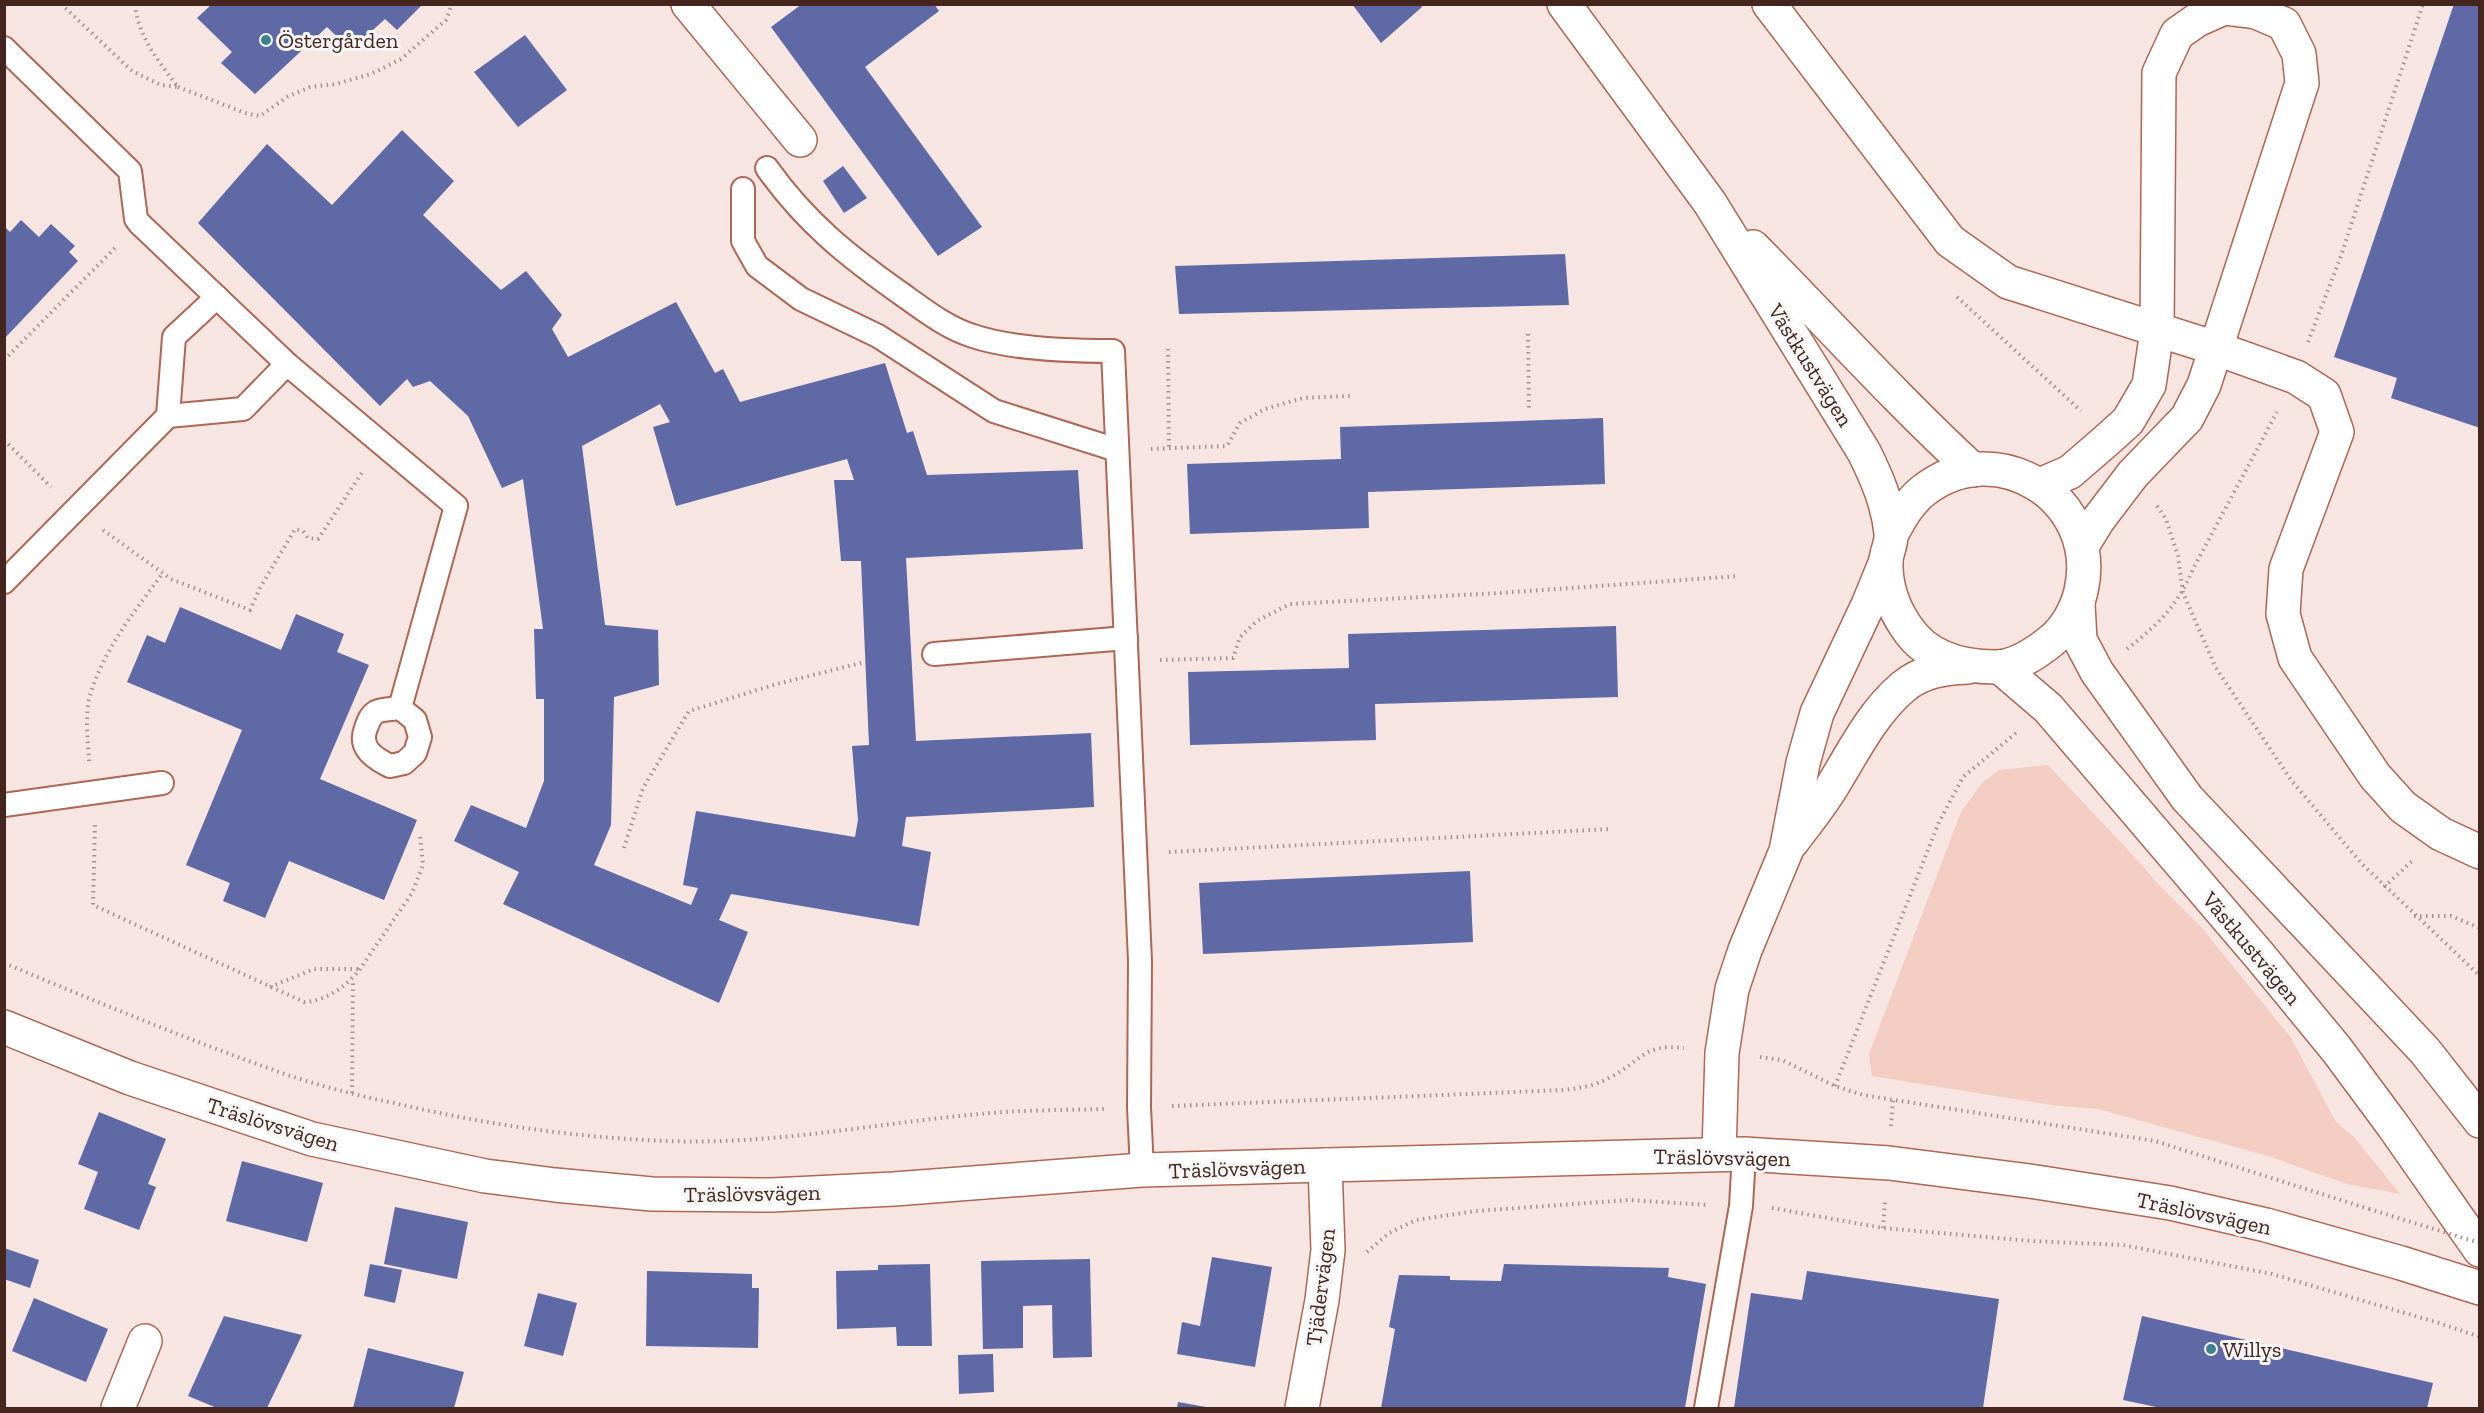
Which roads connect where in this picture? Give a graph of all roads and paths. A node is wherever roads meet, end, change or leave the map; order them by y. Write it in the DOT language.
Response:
graph roads {
  1 [pos="61,4"];
  2 [pos="135,4"];
  3 [pos="452,4"];
  4 [pos="688,4"];
  5 [pos="1564,4"];
  6 [pos="1769,4"];
  7 [pos="2423,4"];
  8 [pos="4,48"];
  9 [pos="178,87"];
  10 [pos="800,140"];
  11 [pos="767,168"];
  12 [pos="743,189"];
  13 [pos="1710,203"];
  14 [pos="140,222"];
  15 [pos="217,297"];
  16 [pos="2157,331"];
  17 [pos="1528,334"];
  18 [pos="2215,348"];
  19 [pos="1168,349"];
  20 [pos="4,360"];
  21 [pos="287,364"];
  22 [pos="2295,377"];
  23 [pos="1351,396"];
  24 [pos="1529,411"];
  25 [pos="168,416"];
  26 [pos="4,440"];
  27 [pos="381,443"];
  28 [pos="1169,448"];
  29 [pos="1117,450"];
  30 [pos="1972,470"];
  31 [pos="2040,485"];
  32 [pos="75,510"];
  33 [pos="2082,546"];
  34 [pos="1889,548"];
  35 [pos="163,573"];
  36 [pos="1739,576"];
  37 [pos="4,582"];
  38 [pos="2078,604"];
  39 [pos="1126,638"];
  40 [pos="934,654"];
  41 [pos="866,662"];
  42 [pos="1126,662"];
  43 [pos="1988,667"];
  44 [pos="2097,672"];
  45 [pos="400,708"];
  46 [pos="2048,708"];
  47 [pos="162,783"];
  48 [pos="92,792"];
  49 [pos="4,805"];
  50 [pos="1610,829"];
  51 [pos="420,835"];
  52 [pos="624,848"];
  53 [pos="1786,851"];
  54 [pos="2480,852"];
  55 [pos="1135,854"];
  56 [pos="2414,916"];
  57 [pos="2480,928"];
  58 [pos="4,963"];
  59 [pos="360,969"];
  60 [pos="353,979"];
  61 [pos="269,987"];
  62 [pos="4,1027"];
  63 [pos="1722,1053"];
  64 [pos="1835,1086"];
  65 [pos="352,1093"];
  66 [pos="1139,1107"];
  67 [pos="2480,1120"];
  68 [pos="1732,1154"];
  69 [pos="1326,1165"];
  70 [pos="1142,1170"];
  71 [pos="1741,1206"];
  72 [pos="2480,1243"];
  73 [pos="2480,1250"];
  74 [pos="1365,1254"];
  75 [pos="2480,1288"];
  76 [pos="2480,1337"];
  77 [pos="145,1341"];
  78 [pos="118,1408"];
  79 [pos="1302,1408"];
  80 [pos="1706,1408"];
  1 -- 9 [label="path"];
  2 -- 9 [label="path"];
  3 -- 9 [label="path"];
  4 -- 10 [label="street"];
  5 -- 13 [label="street, Västkustvägen"];
  6 -- 16 [label="street"];
  7 -- 22 [label="path"];
  8 -- 14 [label="lane"];
  11 -- 29 [label="lane"];
  12 -- 29 [label="lane"];
  13 -- 30 [label="street, Västkustvägen"];
  13 -- 34 [label="street, Västkustvägen"];
  14 -- 15 [label="lane"];
  14 -- 20 [label="path"];
  15 -- 21 [label="lane"];
  15 -- 25 [label="lane"];
  16 -- 18 [label="street"];
  16 -- 18 [label="street"];
  16 -- 31 [label="street"];
  17 -- 24 [label="path"];
  18 -- 22 [label="street"];
  18 -- 33 [label="street"];
  19 -- 28 [label="path"];
  21 -- 25 [label="lane"];
  21 -- 27 [label="lane"];
  22 -- 44 [label="path"];
  22 -- 54 [label="street"];
  23 -- 28 [label="path"];
  25 -- 32 [label="lane"];
  26 -- 32 [label="path"];
  27 -- 35 [label="path"];
  27 -- 45 [label="lane"];
  28 -- 29 [label="path"];
  29 -- 39 [label="lane"];
  30 -- 31 [label="street"];
  30 -- 34 [label="street"];
  31 -- 33 [label="street"];
  32 -- 35 [label="path"];
  32 -- 37 [label="lane"];
  33 -- 38 [label="street"];
  34 -- 43 [label="street"];
  34 -- 53 [label="street"];
  35 -- 48 [label="path"];
  36 -- 42 [label="path"];
  38 -- 43 [label="street"];
  38 -- 44 [label="street"];
  39 -- 40 [label="lane"];
  39 -- 42 [label="lane"];
  41 -- 52 [label="path"];
  42 -- 55 [label="lane"];
  43 -- 46 [label="street, Västkustvägen"];
  43 -- 53 [label="street"];
  44 -- 67 [label="street"];
  46 -- 64 [label="path"];
  46 -- 73 [label="street, Västkustvägen"];
  47 -- 48 [label="lane"];
  48 -- 49 [label="lane"];
  48 -- 61 [label="path"];
  50 -- 55 [label="path"];
  51 -- 59 [label="path"];
  53 -- 63 [label="street"];
  55 -- 66 [label="lane"];
  56 -- 57 [label="path"];
  58 -- 65 [label="path"];
  59 -- 60 [label="path"];
  59 -- 61 [label="path"];
  60 -- 61 [label="path"];
  60 -- 65 [label="path"];
  62 -- 70 [label="street, Träslövsvägen"];
  63 -- 64 [label="path"];
  63 -- 66 [label="path"];
  63 -- 68 [label="street"];
  64 -- 72 [label="path, bridge"];
  65 -- 66 [label="path"];
  66 -- 70 [label="lane"];
  68 -- 69 [label="street, Träslövsvägen"];
  68 -- 71 [label="lane"];
  68 -- 75 [label="street, Träslövsvägen"];
  69 -- 70 [label="street, Träslövsvägen"];
  69 -- 79 [label="street, Tjädervägen"];
  71 -- 74 [label="path"];
  71 -- 76 [label="path"];
  71 -- 80 [label="lane"];
  77 -- 78 [label="street"];
}
